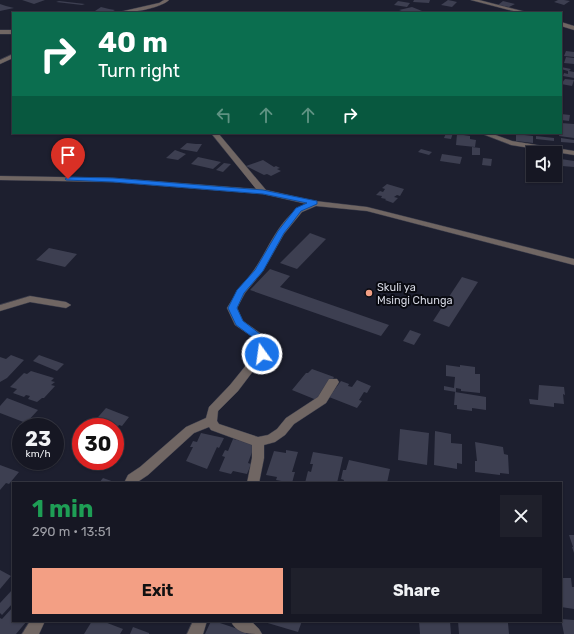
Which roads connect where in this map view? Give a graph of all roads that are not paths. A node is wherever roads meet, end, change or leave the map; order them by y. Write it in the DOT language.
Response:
graph roads {
  1 [pos="167,0"];
  2 [pos="473,0"];
  3 [pos="123,12"];
  4 [pos="523,12"];
  5 [pos="562,24"];
  6 [pos="574,28"];
  7 [pos="0,32"];
  8 [pos="12,32"];
  9 [pos="12,56"];
  10 [pos="0,62"];
  11 [pos="215,134"];
  12 [pos="486,134"];
  13 [pos="574,153"];
  14 [pos="0,178"];
  15 [pos="263,192"];
  16 [pos="315,203"];
  17 [pos="572,259"];
  18 [pos="66,304"];
  19 [pos="0,308"];
  20 [pos="333,382"];
  21 [pos="211,421"];
  22 [pos="258,442"];
  23 [pos="130,482"];
  24 [pos="253,482"];
  25 [pos="37,622"];
  26 [pos="200,622"];
  27 [pos="240,622"];
  28 [pos="30,634"];
  29 [pos="195,634"];
  30 [pos="254,634"];
  1 -- 3 [label="street"];
  2 -- 4 [label="street"];
  5 -- 6 [label="street"];
  7 -- 8 [label="street"];
  9 -- 10 [label="street"];
  11 -- 15 [label="street"];
  12 -- 13 [label="street"];
  14 -- 15 [label="street"];
  15 -- 16 [label="street"];
  16 -- 17 [label="street"];
  16 -- 21 [label="street"];
  18 -- 19 [label="street"];
  20 -- 22 [label="street"];
  21 -- 22 [label="street"];
  21 -- 23 [label="street"];
  22 -- 24 [label="street"];
  25 -- 28 [label="street"];
  26 -- 29 [label="street"];
  27 -- 30 [label="street"];
}
